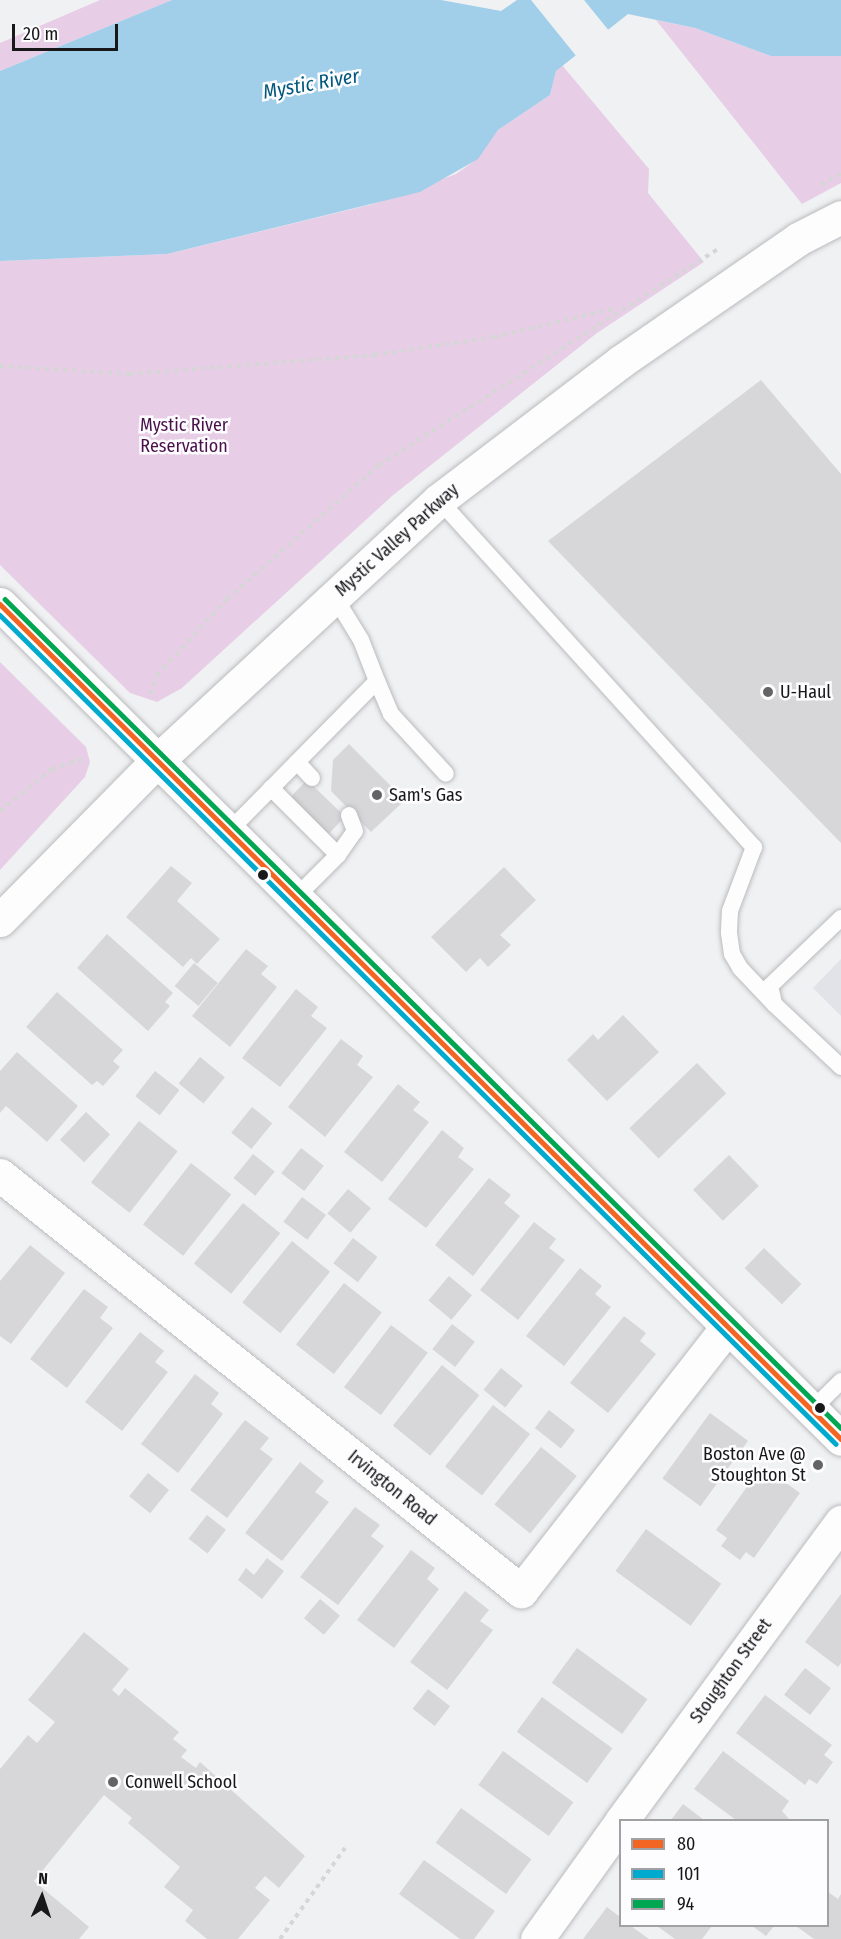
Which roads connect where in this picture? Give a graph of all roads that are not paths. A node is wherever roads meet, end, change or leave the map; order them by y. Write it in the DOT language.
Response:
graph roads {
  1 [pos="841,217"];
  2 [pos="440,500"];
  3 [pos="334,596"];
  4 [pos="0,604"];
  5 [pos="377,681"];
  6 [pos="157,760"];
  7 [pos="297,762"];
  8 [pos="446,774"];
  9 [pos="312,778"];
  10 [pos="271,788"];
  11 [pos="349,815"];
  12 [pos="230,830"];
  13 [pos="338,855"];
  14 [pos="297,896"];
  15 [pos="841,918"];
  16 [pos="0,920"];
  17 [pos="774,1004"];
  18 [pos="841,1067"];
  19 [pos="0,1175"];
  20 [pos="728,1326"];
  21 [pos="841,1381"];
  22 [pos="812,1410"];
  23 [pos="841,1439"];
  24 [pos="841,1522"];
  25 [pos="623,1819"];
  26 [pos="619,1825"];
  27 [pos="537,1939"];
  1 -- 2 [label="main road, Mystic Valley Parkway"];
  2 -- 3 [label="main road, Mystic Valley Parkway"];
  2 -- 17 [label="lane"];
  3 -- 5 [label="lane"];
  3 -- 6 [label="main road, Mystic Valley Parkway"];
  4 -- 6 [label="main road"];
  5 -- 7 [label="lane"];
  5 -- 8 [label="lane"];
  6 -- 12 [label="main road"];
  6 -- 16 [label="main road, Mystic Valley Parkway"];
  7 -- 9 [label="lane"];
  7 -- 10 [label="lane"];
  10 -- 12 [label="lane"];
  10 -- 13 [label="lane"];
  11 -- 13 [label="lane"];
  12 -- 14 [label="main road"];
  13 -- 14 [label="lane"];
  14 -- 20 [label="main road"];
  15 -- 17 [label="lane"];
  17 -- 18 [label="lane"];
  19 -- 20 [label="main road, Irvington Road"];
  20 -- 22 [label="main road"];
  21 -- 22 [label="lane"];
  22 -- 23 [label="main road"];
  24 -- 25 [label="main road, Stoughton Street"];
  26 -- 27 [label="main road, Stoughton Street"];
}
